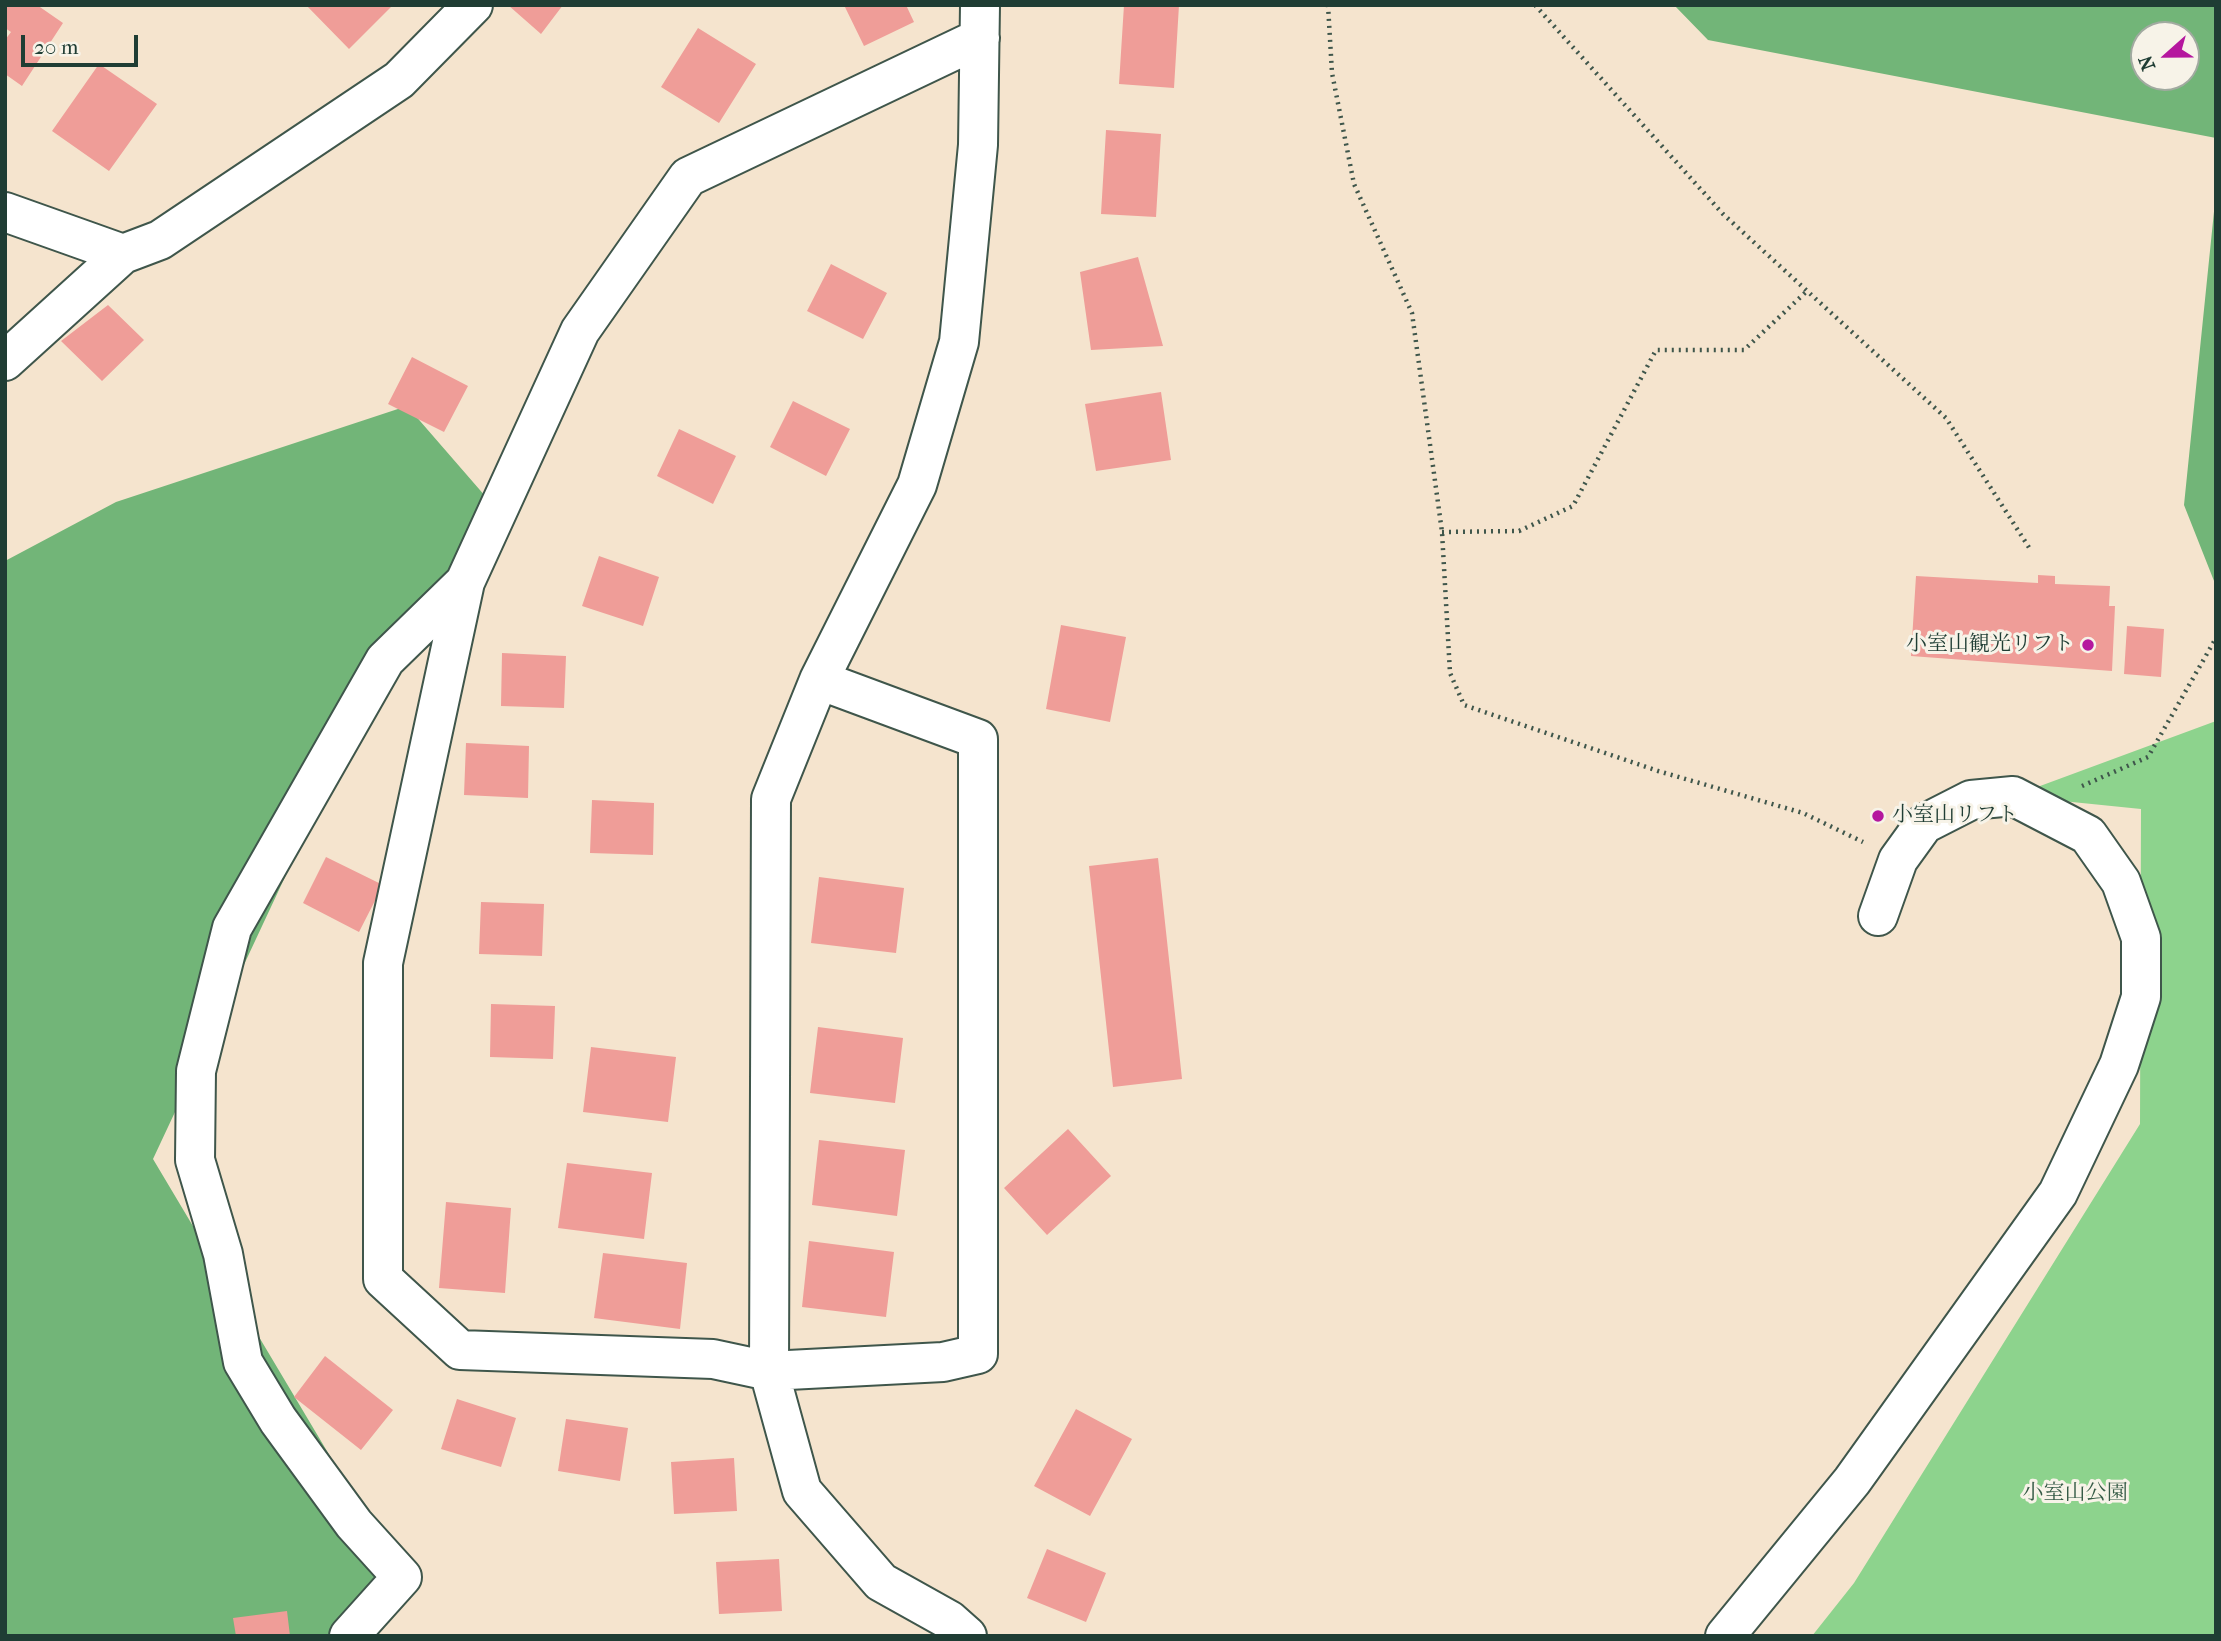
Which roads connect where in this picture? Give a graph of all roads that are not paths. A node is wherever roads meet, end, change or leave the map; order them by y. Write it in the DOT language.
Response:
graph roads {
  1 [pos="473,5"];
  2 [pos="980,21"];
  3 [pos="5,212"];
  4 [pos="123,254"];
  5 [pos="5,361"];
  6 [pos="465,582"];
  7 [pos="819,680"];
  8 [pos="1878,916"];
  9 [pos="769,1371"];
  10 [pos="349,1636"];
  11 [pos="967,1636"];
  12 [pos="1724,1636"];
  1 -- 4 [label="street"];
  2 -- 6 [label="street"];
  2 -- 7 [label="street"];
  3 -- 4 [label="street"];
  4 -- 5 [label="street"];
  6 -- 9 [label="street"];
  6 -- 10 [label="street"];
  7 -- 9 [label="street"];
  7 -- 9 [label="street"];
  8 -- 12 [label="street"];
  9 -- 11 [label="street"];
}
